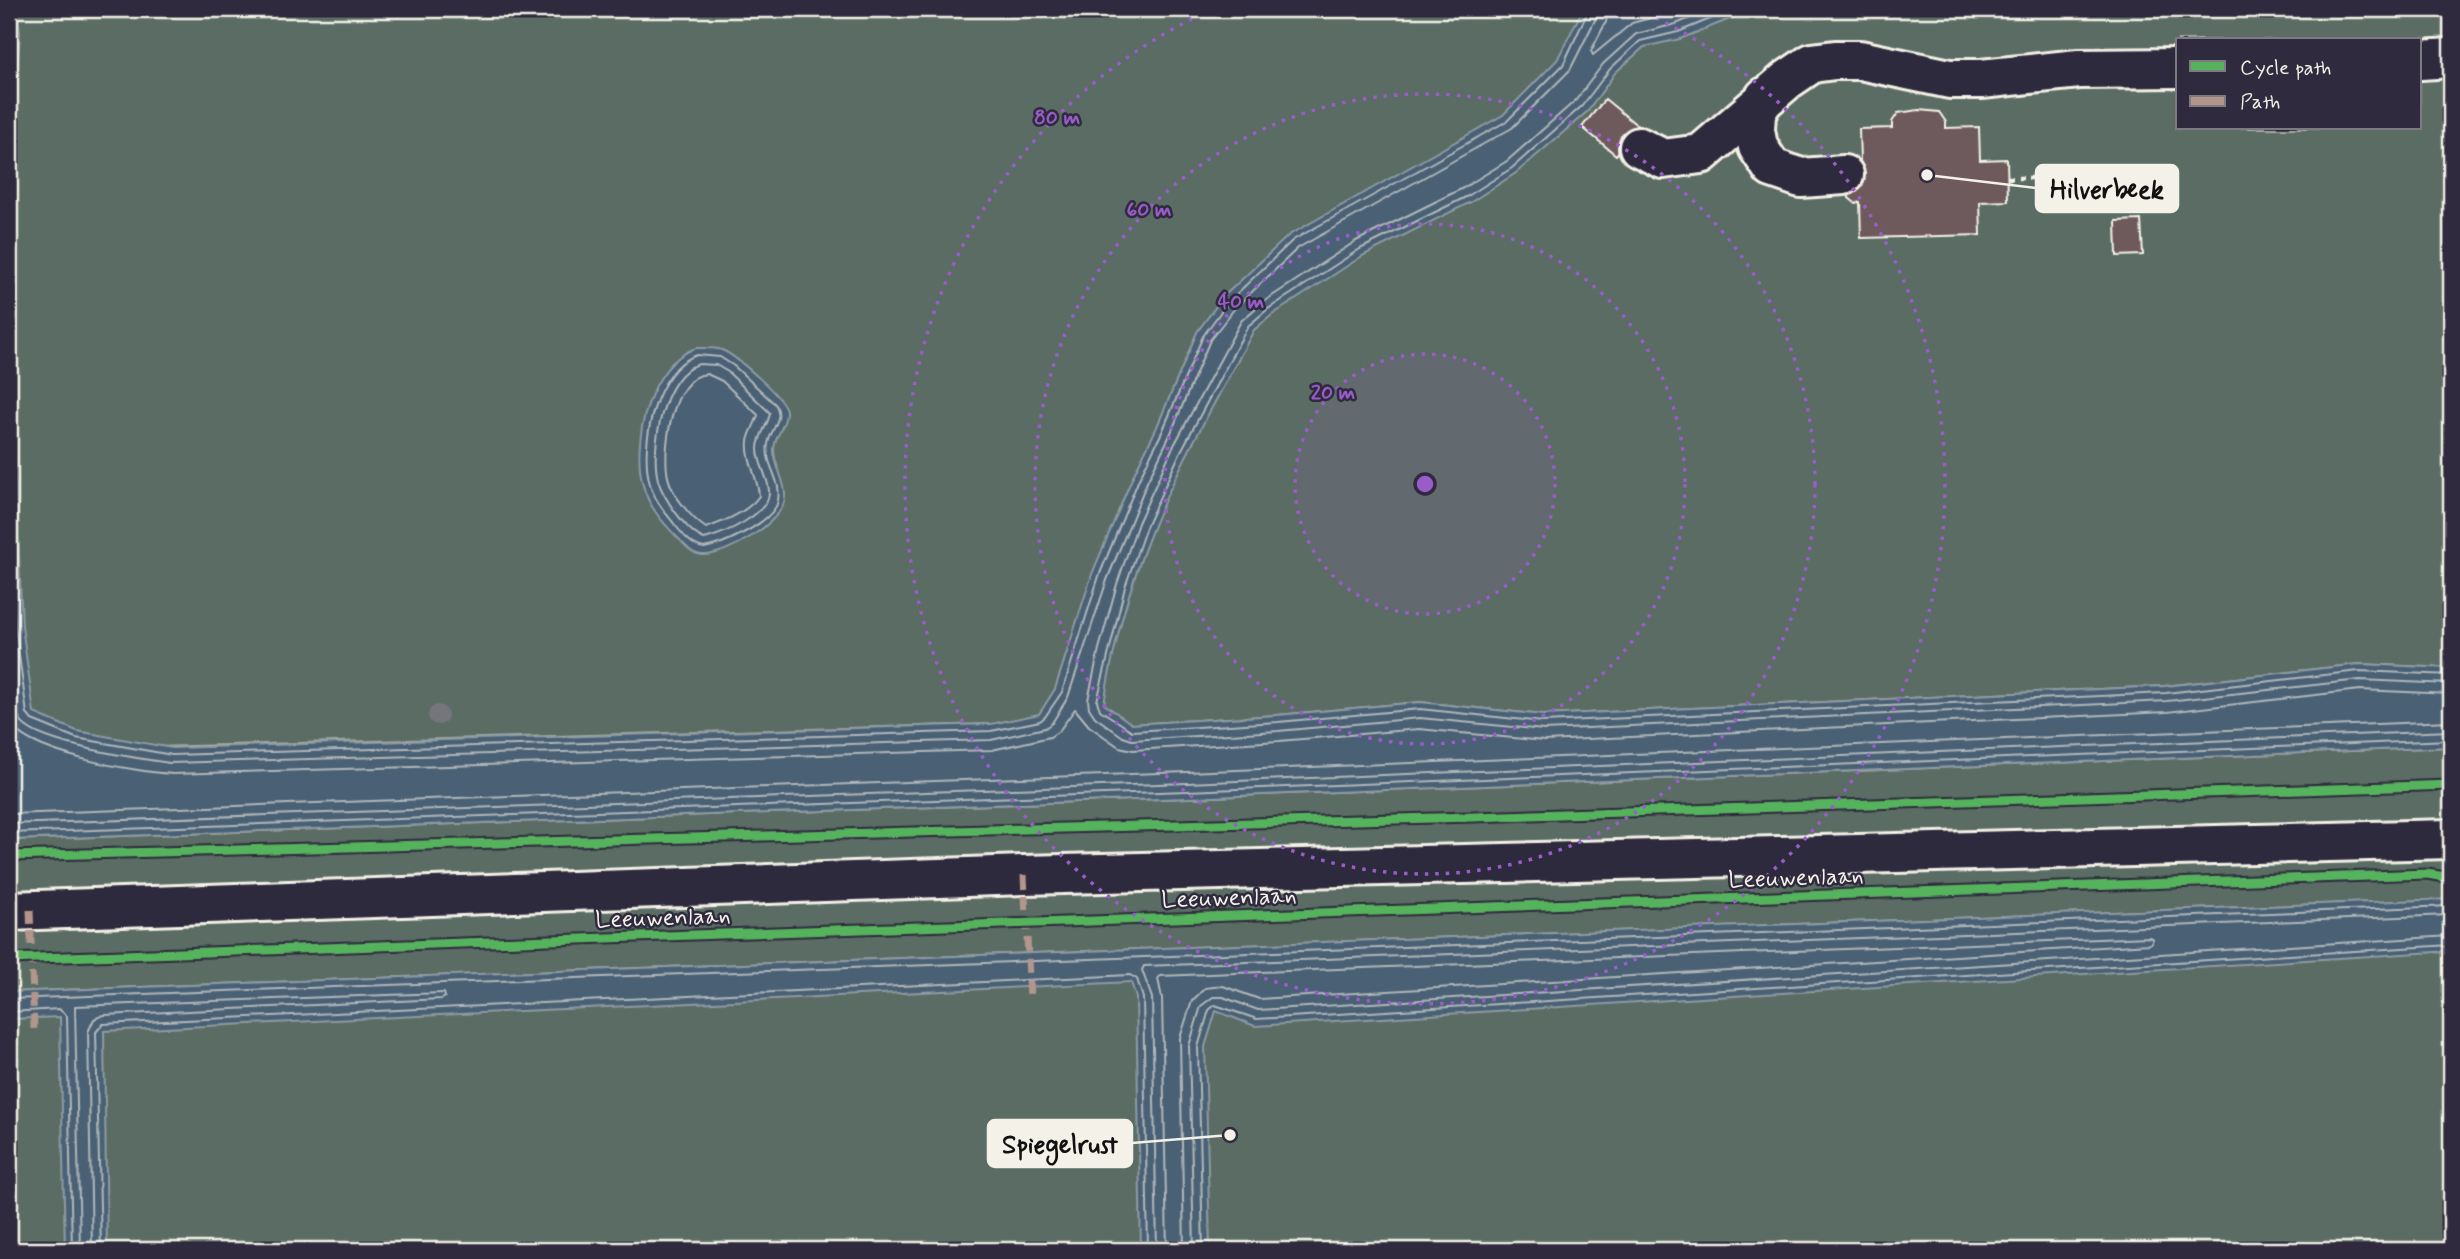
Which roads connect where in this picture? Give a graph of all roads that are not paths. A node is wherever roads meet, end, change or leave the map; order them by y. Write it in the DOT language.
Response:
graph roads {
  1 [pos="2451,58"];
  2 [pos="2422,60"];
  3 [pos="2176,68"];
  4 [pos="1765,97"];
  5 [pos="1639,146"];
  6 [pos="1844,176"];
  7 [pos="2451,839"];
  8 [pos="9,911"];
  1 -- 2 [label="street"];
  3 -- 4 [label="street"];
  4 -- 5 [label="street"];
  4 -- 6 [label="street"];
  7 -- 8 [label="street, Leeuwenlaan"];
}
